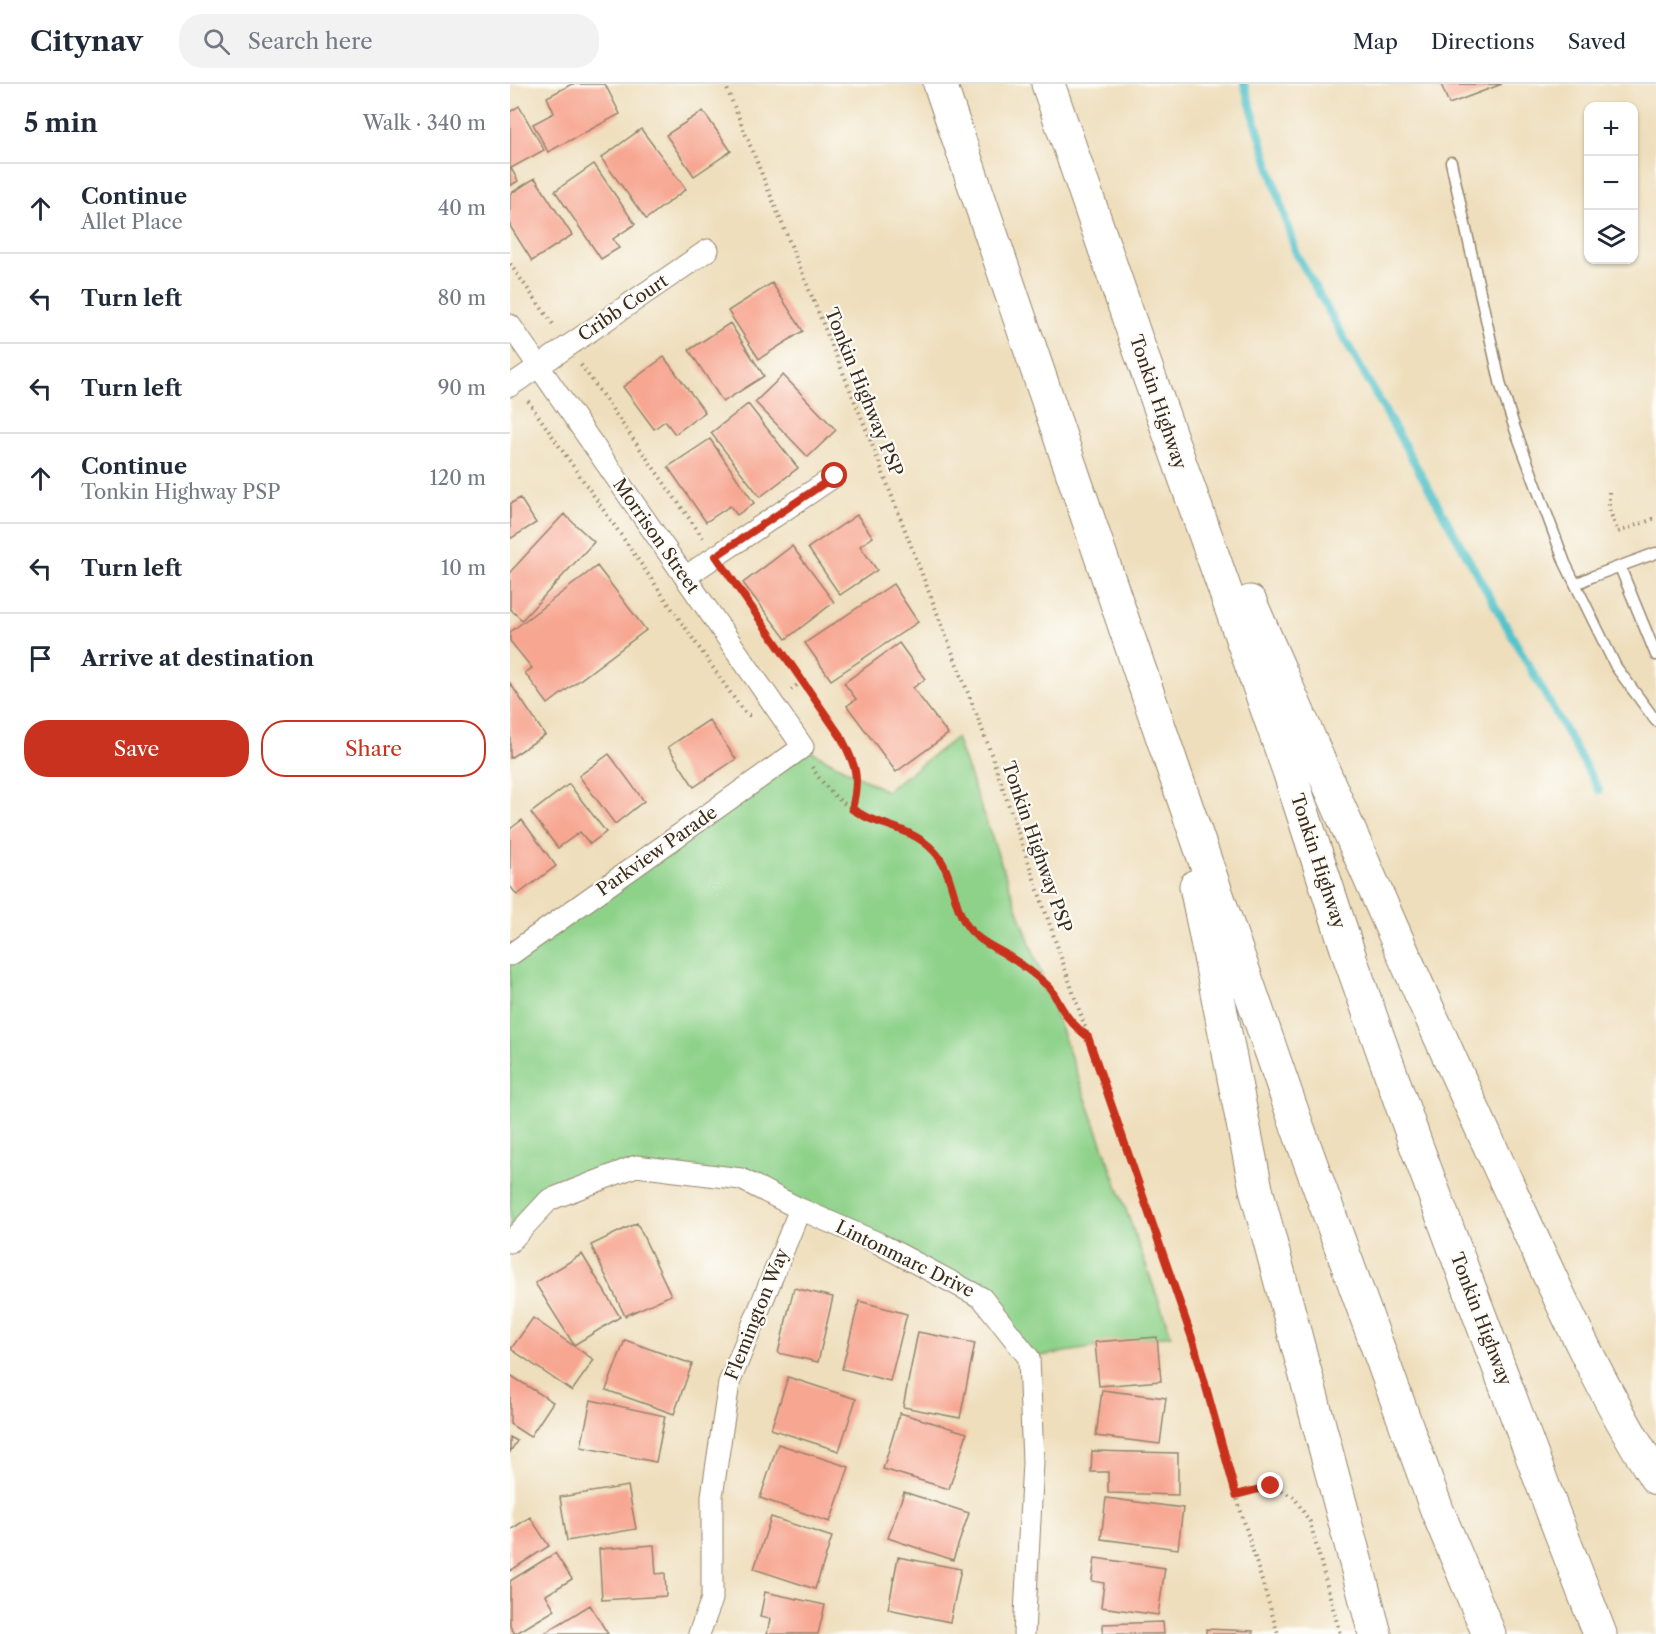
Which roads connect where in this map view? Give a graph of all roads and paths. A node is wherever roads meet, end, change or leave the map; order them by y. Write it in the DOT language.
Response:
graph roads {
  1 [pos="725,84"];
  2 [pos="940,84"];
  3 [pos="1048,84"];
  4 [pos="1451,162"];
  5 [pos="708,250"];
  6 [pos="510,264"];
  7 [pos="510,325"];
  8 [pos="1138,345"];
  9 [pos="568,346"];
  10 [pos="538,366"];
  11 [pos="510,386"];
  12 [pos="835,476"];
  13 [pos="1609,492"];
  14 [pos="1656,518"];
  15 [pos="1656,553"];
  16 [pos="716,556"];
  17 [pos="1620,567"];
  18 [pos="685,577"];
  19 [pos="1576,584"];
  20 [pos="1656,656"];
  21 [pos="1656,721"];
  22 [pos="803,747"];
  23 [pos="1173,768"];
  24 [pos="852,809"];
  25 [pos="510,955"];
  26 [pos="1088,1037"];
  27 [pos="800,1209"];
  28 [pos="510,1242"];
  29 [pos="1656,1478"];
  30 [pos="1236,1495"];
  31 [pos="699,1634"];
  32 [pos="1024,1634"];
  33 [pos="1278,1634"];
  34 [pos="1340,1634"];
  35 [pos="1375,1634"];
  36 [pos="1489,1634"];
  37 [pos="1600,1634"];
  1 -- 26 [label="path, Tonkin Highway PSP"];
  2 -- 23 [label="highway"];
  3 -- 8 [label="highway, Tonkin Highway"];
  4 -- 19 [label="lane"];
  5 -- 9 [label="street, Cribb Court"];
  6 -- 9 [label="path"];
  7 -- 10 [label="street, Morrison Street"];
  8 -- 29 [label="highway"];
  8 -- 37 [label="highway, Tonkin Highway"];
  9 -- 10 [label="street, Cribb Court"];
  9 -- 16 [label="path"];
  10 -- 11 [label="street, Cribb Court"];
  10 -- 18 [label="street, Morrison Street"];
  12 -- 16 [label="street"];
  13 -- 14 [label="path"];
  15 -- 17 [label="lane"];
  16 -- 18 [label="street"];
  16 -- 24 [label="path"];
  17 -- 19 [label="lane"];
  17 -- 20 [label="lane"];
  18 -- 22 [label="street, Morrison Street"];
  19 -- 21 [label="lane"];
  22 -- 24 [label="path"];
  22 -- 25 [label="street, Parkview Parade"];
  23 -- 35 [label="highway"];
  23 -- 36 [label="highway"];
  24 -- 26 [label="path"];
  26 -- 30 [label="path, Tonkin Highway PSP"];
  27 -- 28 [label="street, Lintonmarc Drive"];
  27 -- 31 [label="street, Flemington Way"];
  27 -- 32 [label="street, Lintonmarc Drive"];
  30 -- 33 [label="path, Tonkin Highway PSP"];
  30 -- 34 [label="path"];
}
